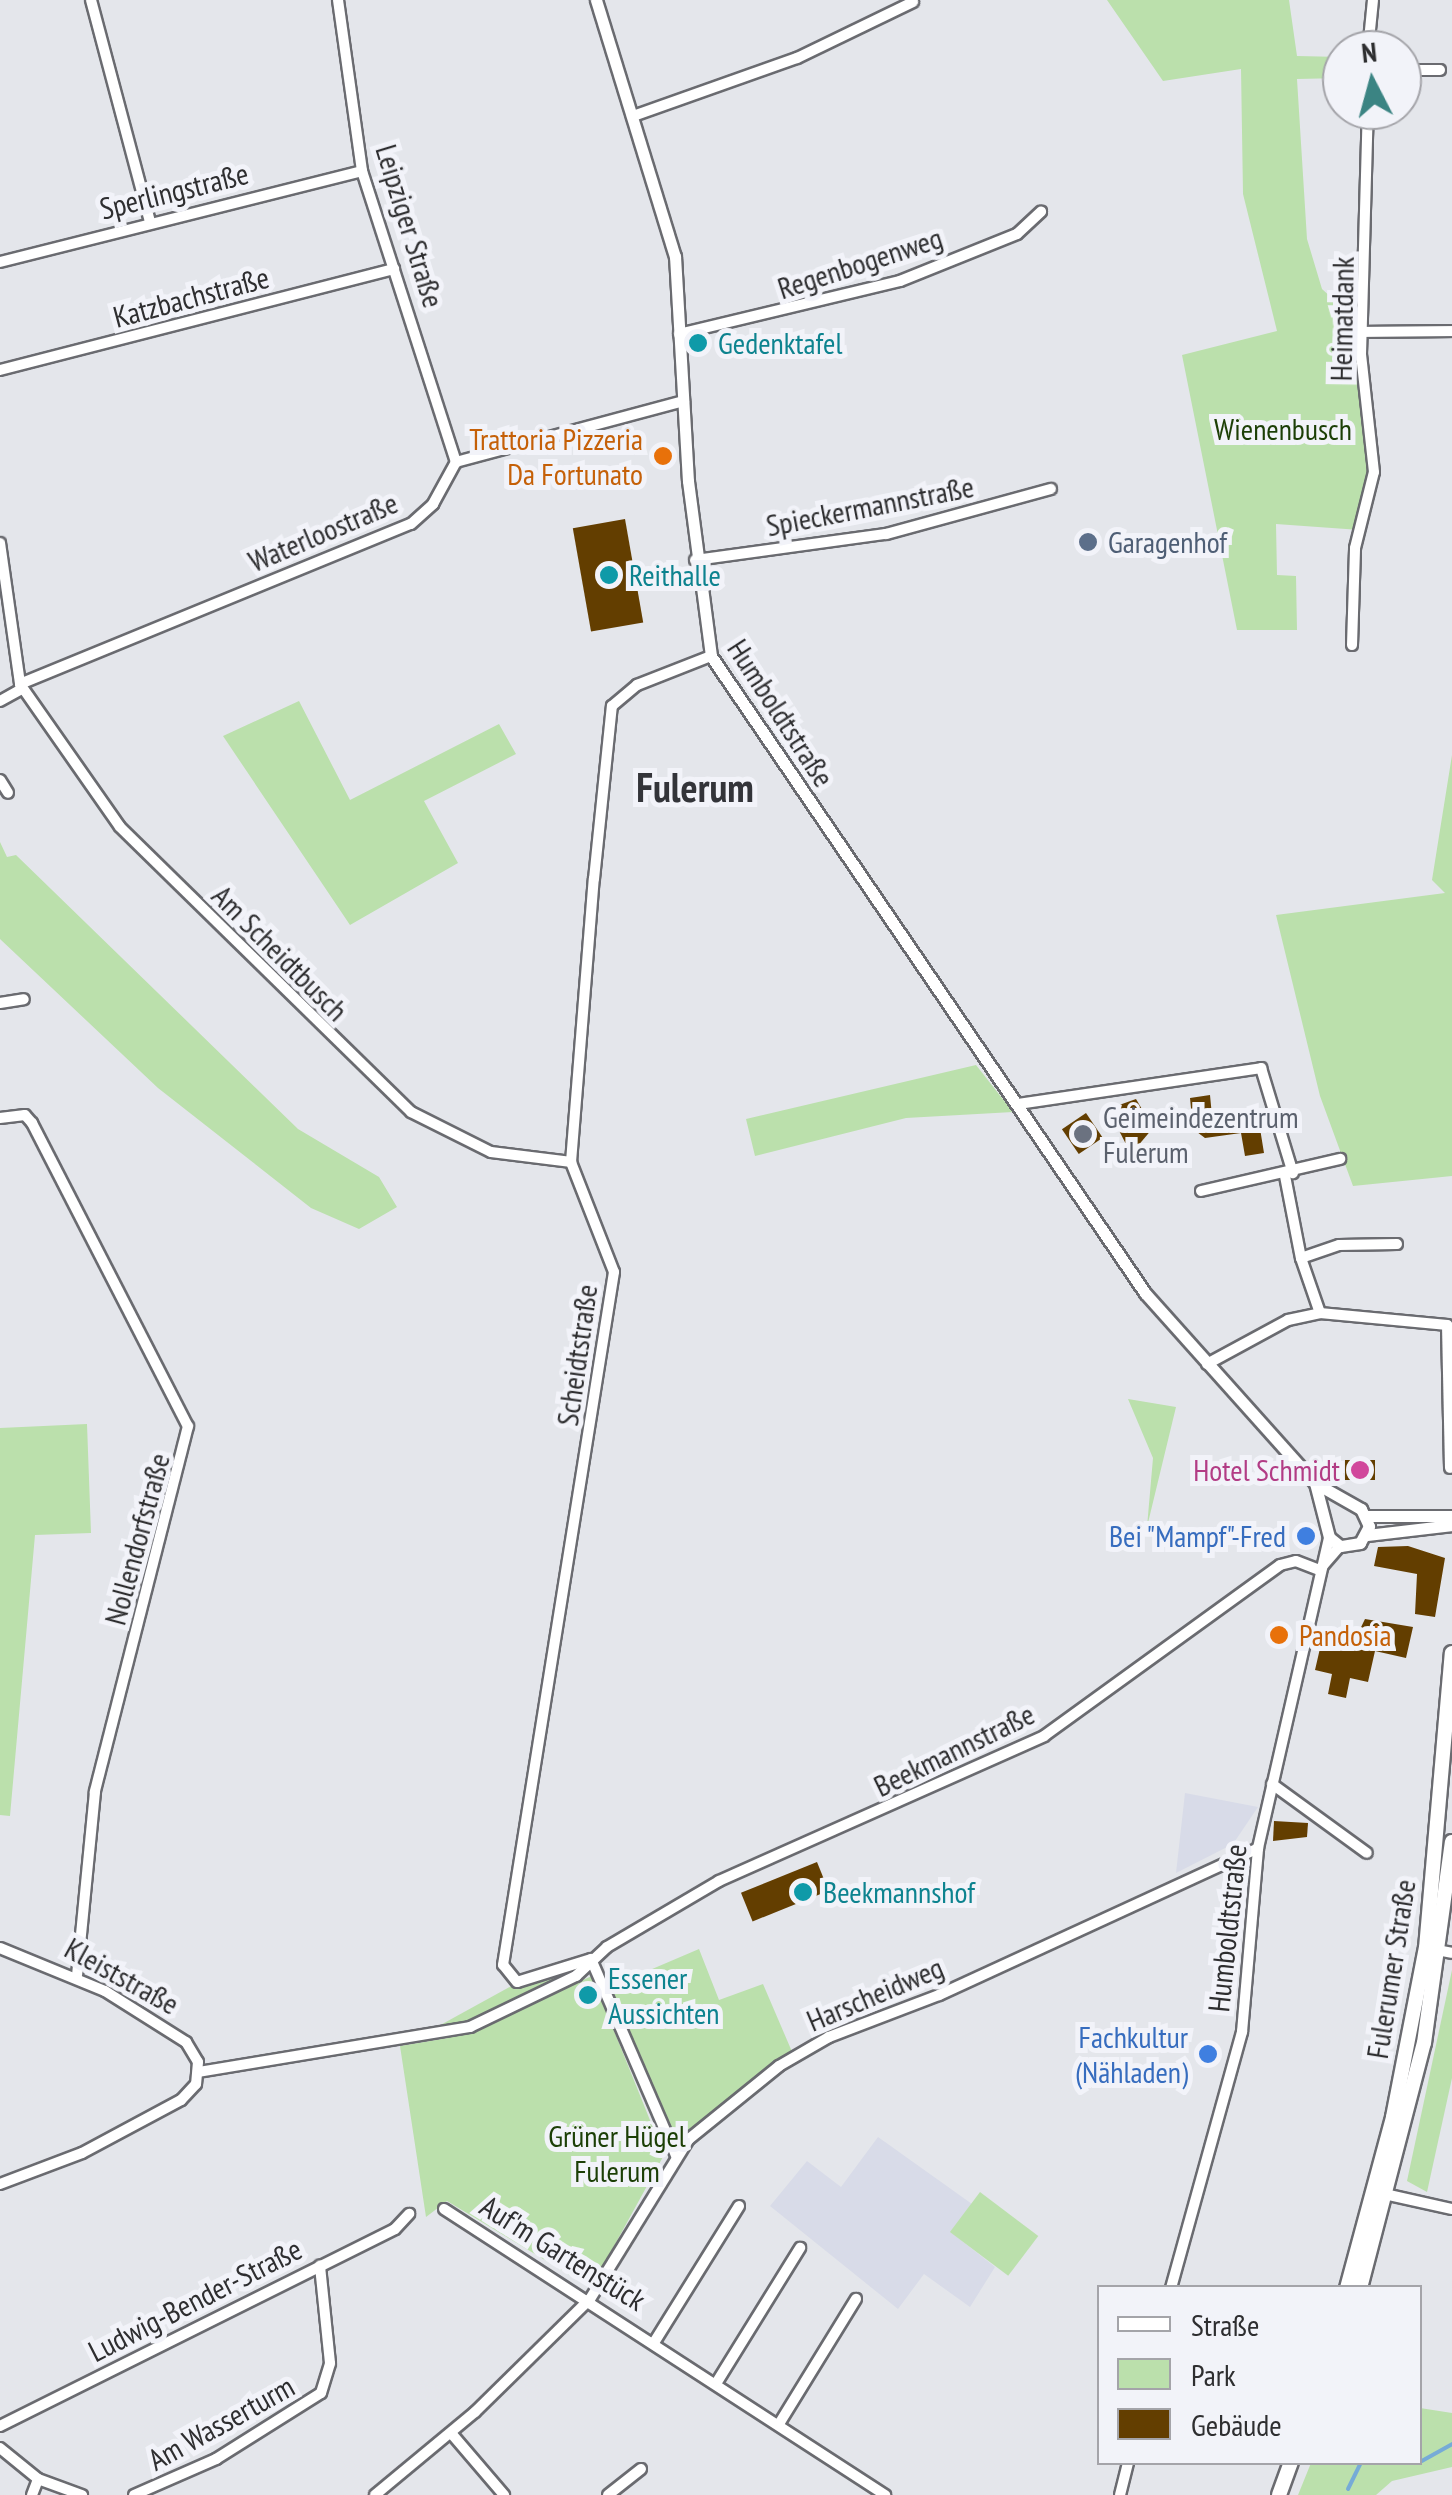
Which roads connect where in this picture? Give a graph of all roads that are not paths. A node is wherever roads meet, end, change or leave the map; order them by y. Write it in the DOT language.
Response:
graph roads {
  1 [pos="91,0"];
  2 [pos="338,0"];
  3 [pos="596,0"];
  4 [pos="1373,0"];
  5 [pos="913,2"];
  6 [pos="1370,30"];
  7 [pos="1422,70"];
  8 [pos="1440,70"];
  9 [pos="634,116"];
  10 [pos="1367,130"];
  11 [pos="362,170"];
  12 [pos="1041,212"];
  13 [pos="150,222"];
  14 [pos="0,262"];
  15 [pos="394,269"];
  16 [pos="1361,332"];
  17 [pos="1452,332"];
  18 [pos="679,334"];
  19 [pos="0,370"];
  20 [pos="684,401"];
  21 [pos="456,462"];
  22 [pos="1051,489"];
  23 [pos="0,543"];
  24 [pos="695,560"];
  25 [pos="1352,645"];
  26 [pos="710,656"];
  27 [pos="21,687"];
  28 [pos="0,701"];
  29 [pos="0,780"];
  30 [pos="8,793"];
  31 [pos="24,999"];
  32 [pos="0,1002"];
  33 [pos="1018,1104"];
  34 [pos="0,1118"];
  35 [pos="1340,1159"];
  36 [pos="571,1162"];
  37 [pos="1289,1174"];
  38 [pos="1202,1191"];
  39 [pos="1397,1244"];
  40 [pos="1301,1258"];
  41 [pos="1320,1313"];
  42 [pos="1207,1364"];
  43 [pos="1450,1468"];
  44 [pos="1315,1483"];
  45 [pos="1343,1504"];
  46 [pos="1328,1515"];
  47 [pos="1367,1516"];
  48 [pos="1452,1516"];
  49 [pos="1452,1525"];
  50 [pos="1430,1528"];
  51 [pos="1366,1535"];
  52 [pos="1452,1536"];
  53 [pos="1329,1537"];
  54 [pos="1340,1546"];
  55 [pos="1319,1570"];
  56 [pos="1452,1653"];
  57 [pos="1451,1672"];
  58 [pos="1272,1784"];
  59 [pos="1447,1792"];
  60 [pos="1452,1842"];
  61 [pos="1258,1848"];
  62 [pos="1366,1853"];
  63 [pos="0,1948"];
  64 [pos="1439,1950"];
  65 [pos="591,1960"];
  66 [pos="77,1975"];
  67 [pos="198,2072"];
  68 [pos="676,2154"];
  69 [pos="0,2184"];
  70 [pos="1381,2193"];
  71 [pos="738,2206"];
  72 [pos="444,2209"];
  73 [pos="1452,2209"];
  74 [pos="409,2214"];
  75 [pos="800,2248"];
  76 [pos="320,2266"];
  77 [pos="1172,2285"];
  78 [pos="1348,2285"];
  79 [pos="1361,2285"];
  80 [pos="590,2299"];
  81 [pos="856,2299"];
  82 [pos="655,2341"];
  83 [pos="717,2382"];
  84 [pos="779,2424"];
  85 [pos="0,2426"];
  86 [pos="451,2433"];
  87 [pos="0,2448"];
  88 [pos="1127,2465"];
  89 [pos="1290,2465"];
  90 [pos="641,2468"];
  91 [pos="38,2480"];
  92 [pos="32,2495"];
  93 [pos="82,2495"];
  94 [pos="134,2495"];
  95 [pos="375,2495"];
  96 [pos="504,2495"];
  97 [pos="608,2495"];
  98 [pos="886,2495"];
  99 [pos="1120,2495"];
  100 [pos="1280,2495"];
  1 -- 13 [label="street"];
  2 -- 11 [label="street, Leipziger Straße"];
  3 -- 9 [label="street, Humboldtstraße"];
  4 -- 6 [label="street"];
  5 -- 9 [label="street"];
  7 -- 8 [label="street"];
  9 -- 18 [label="street, Humboldtstraße"];
  10 -- 16 [label="street, Heimatdank"];
  11 -- 13 [label="street, Sperlingstraße"];
  11 -- 15 [label="street, Leipziger Straße"];
  12 -- 18 [label="street, Regenbogenweg"];
  13 -- 14 [label="street, Sperlingstraße"];
  15 -- 19 [label="street, Katzbachstraße"];
  15 -- 21 [label="street, Leipziger Straße"];
  16 -- 17 [label="street"];
  16 -- 25 [label="street, Heimatdank"];
  18 -- 20 [label="street, Humboldtstraße"];
  20 -- 21 [label="street"];
  20 -- 24 [label="street, Humboldtstraße"];
  21 -- 27 [label="street, Waterloostraße"];
  22 -- 24 [label="street, Spieckermannstraße"];
  23 -- 27 [label="street"];
  24 -- 26 [label="street, Humboldtstraße"];
  26 -- 33 [label="street, Humboldtstraße"];
  26 -- 36 [label="street, Scheidtstraße"];
  27 -- 28 [label="street, Waterloostraße"];
  27 -- 36 [label="street, Am Scheidtbusch"];
  29 -- 30 [label="street"];
  31 -- 32 [label="street"];
  33 -- 37 [label="street"];
  33 -- 42 [label="street, Humboldtstraße"];
  34 -- 66 [label="street, Nollendorfstraße"];
  35 -- 37 [label="street"];
  36 -- 65 [label="street, Scheidtstraße"];
  37 -- 38 [label="street"];
  37 -- 40 [label="street"];
  39 -- 40 [label="street"];
  40 -- 41 [label="street"];
  41 -- 42 [label="street"];
  41 -- 43 [label="street"];
  42 -- 44 [label="street, Humboldtstraße"];
  44 -- 45 [label="street, Humboldtstraße"];
  44 -- 46 [label="street, Humboldtstraße"];
  45 -- 46 [label="street"];
  45 -- 47 [label="street, Humboldtstraße"];
  46 -- 53 [label="street, Humboldtstraße"];
  47 -- 48 [label="street"];
  47 -- 51 [label="street"];
  49 -- 50 [label="street"];
  50 -- 51 [label="street"];
  50 -- 52 [label="street"];
  51 -- 54 [label="street, Humboldtstraße"];
  53 -- 54 [label="street"];
  53 -- 55 [label="street, Humboldtstraße"];
  54 -- 55 [label="street, Humboldtstraße"];
  55 -- 58 [label="street, Humboldtstraße"];
  55 -- 65 [label="street, Beekmannstraße"];
  56 -- 57 [label="main road, Fulerumer Straße"];
  57 -- 59 [label="main road, Fulerumer Straße"];
  58 -- 61 [label="street, Humboldtstraße"];
  58 -- 62 [label="street"];
  59 -- 64 [label="main road, Fulerumer Straße"];
  60 -- 64 [label="main road, Fulerumer Straße"];
  61 -- 68 [label="street, Harscheidweg"];
  61 -- 77 [label="street, Humboldtstraße"];
  63 -- 66 [label="street, Kleiststraße"];
  64 -- 70 [label="main road, Fulerumer Straße"];
  65 -- 67 [label="street, Beekmannstraße"];
  65 -- 68 [label="street"];
  66 -- 67 [label="street, Kleiststraße"];
  67 -- 69 [label="street"];
  68 -- 80 [label="street, Harscheidweg"];
  70 -- 73 [label="street"];
  70 -- 78 [label="main road, Fulerumer Straße"];
  70 -- 79 [label="main road, Fulerumer Straße"];
  71 -- 82 [label="street, Auf'm Gartenstück"];
  72 -- 80 [label="street, Auf'm Gartenstück"];
  74 -- 76 [label="street, Ludwig-Bender-Straße"];
  75 -- 83 [label="street"];
  76 -- 85 [label="street, Ludwig-Bender-Straße"];
  76 -- 94 [label="street, Am Wasserturm"];
  80 -- 82 [label="street, Auf'm Gartenstück"];
  80 -- 86 [label="street, Harscheidweg"];
  81 -- 84 [label="street"];
  82 -- 83 [label="street, Auf'm Gartenstück"];
  83 -- 84 [label="street, Auf'm Gartenstück"];
  84 -- 98 [label="street, Auf'm Gartenstück"];
  86 -- 95 [label="street, Harscheidweg"];
  86 -- 96 [label="street"];
  87 -- 91 [label="street"];
  88 -- 99 [label="street"];
  89 -- 100 [label="main road"];
  90 -- 97 [label="street"];
  91 -- 92 [label="street"];
  91 -- 93 [label="street"];
}
